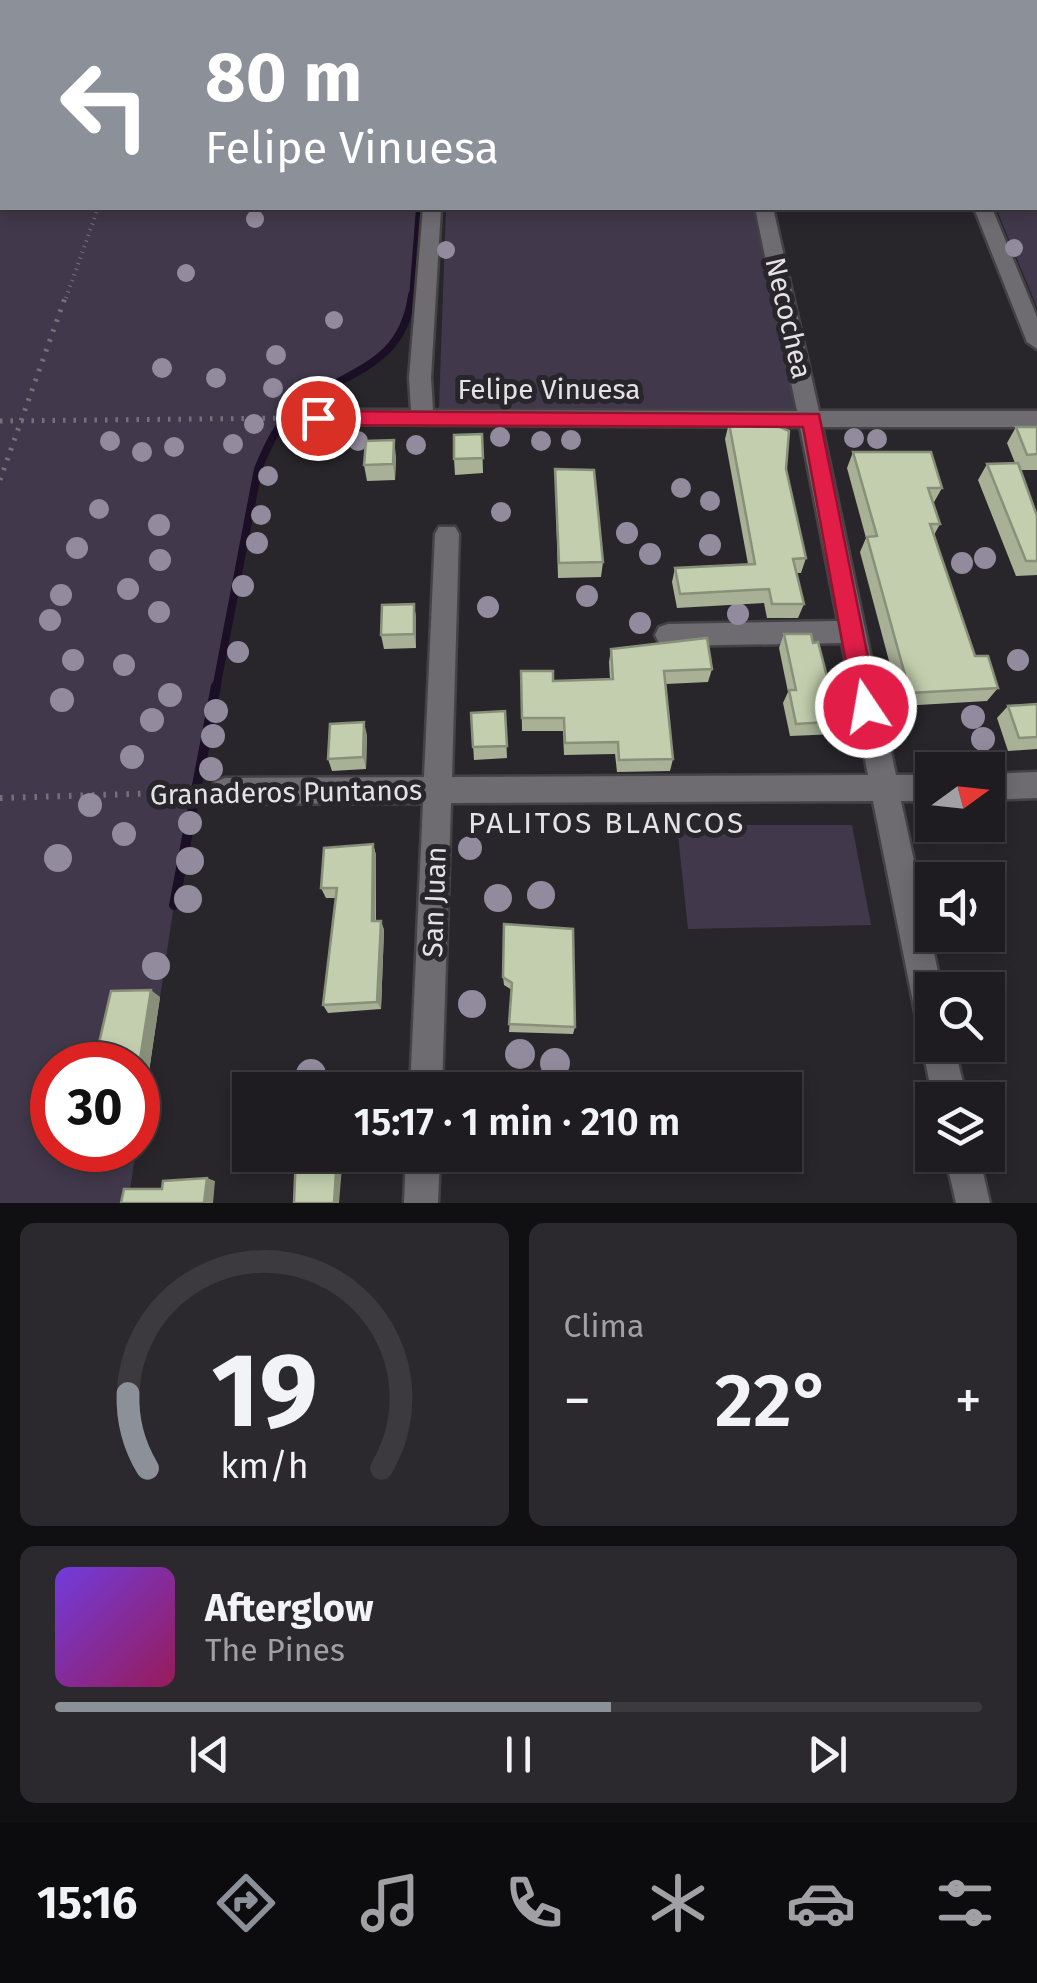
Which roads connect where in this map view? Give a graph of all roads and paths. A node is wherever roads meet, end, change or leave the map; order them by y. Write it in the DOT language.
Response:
graph roads {
  1 [pos="97,210"];
  2 [pos="432,210"];
  3 [pos="764,210"];
  4 [pos="984,210"];
  5 [pos="1037,342"];
  6 [pos="318,418"];
  7 [pos="422,418"];
  8 [pos="1037,419"];
  9 [pos="22,420"];
  10 [pos="812,420"];
  11 [pos="0,421"];
  12 [pos="0,480"];
  13 [pos="447,534"];
  14 [pos="850,632"];
  15 [pos="668,636"];
  16 [pos="1037,785"];
  17 [pos="1005,786"];
  18 [pos="915,789"];
  19 [pos="438,790"];
  20 [pos="883,790"];
  21 [pos="225,791"];
  22 [pos="0,798"];
  23 [pos="922,972"];
  24 [pos="427,1072"];
  25 [pos="422,1172"];
  26 [pos="966,1172"];
  27 [pos="421,1203"];
  28 [pos="972,1203"];
  1 -- 9 [label="path"];
  2 -- 7 [label="street"];
  3 -- 10 [label="street, Necochea"];
  4 -- 5 [label="street"];
  6 -- 7 [label="street, Felipe Vinuesa"];
  6 -- 9 [label="path"];
  7 -- 10 [label="street, Felipe Vinuesa"];
  8 -- 10 [label="street, Felipe Vinuesa"];
  9 -- 11 [label="path"];
  9 -- 12 [label="path"];
  10 -- 14 [label="street, Necochea"];
  13 -- 19 [label="street, San Juan"];
  14 -- 15 [label="street"];
  14 -- 20 [label="street, Necochea"];
  16 -- 17 [label="street"];
  18 -- 20 [label="street, Granaderos Puntanos"];
  19 -- 20 [label="street, Granaderos Puntanos"];
  19 -- 21 [label="street, Granaderos Puntanos"];
  19 -- 24 [label="street, San Juan"];
  20 -- 23 [label="street, Necochea"];
  21 -- 22 [label="path, Granaderos Puntanos"];
  25 -- 27 [label="street"];
  26 -- 28 [label="street"];
}
